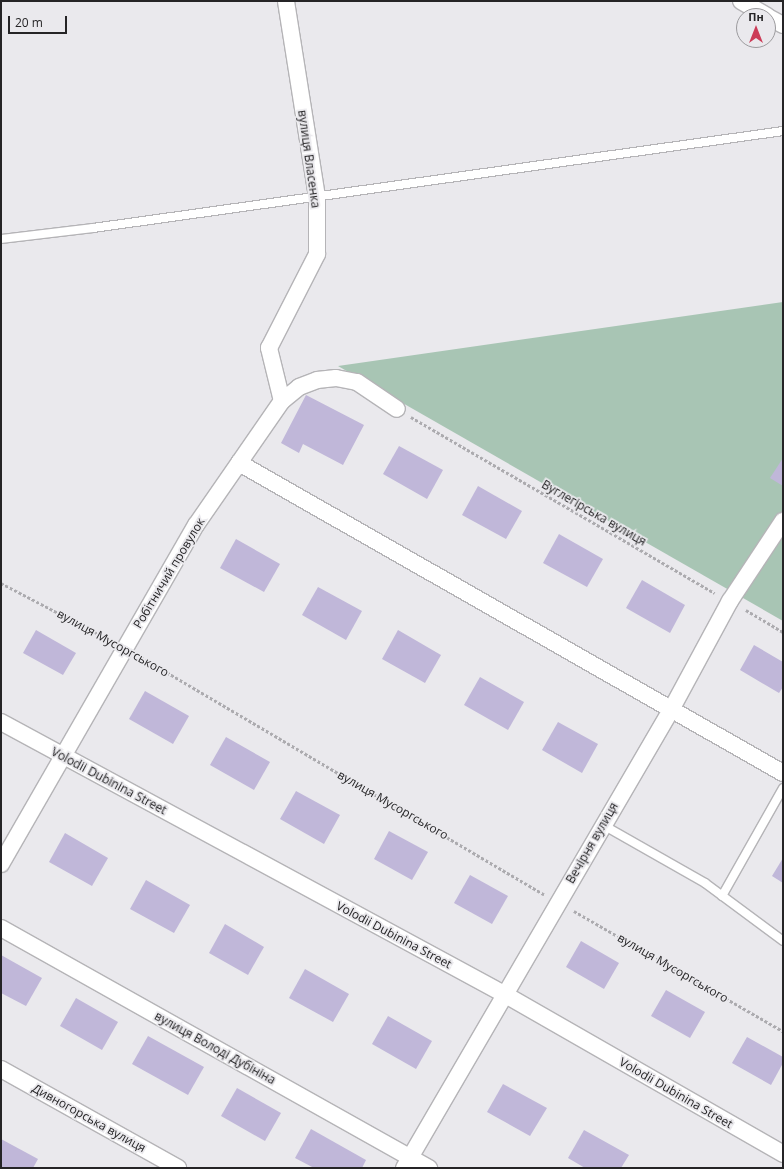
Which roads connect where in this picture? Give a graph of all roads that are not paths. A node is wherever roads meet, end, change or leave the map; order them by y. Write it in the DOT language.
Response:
graph roads {
  1 [pos="286,1"];
  2 [pos="741,1"];
  3 [pos="753,8"];
  4 [pos="783,131"];
  5 [pos="317,197"];
  6 [pos="1,238"];
  7 [pos="282,401"];
  8 [pos="397,409"];
  9 [pos="238,463"];
  10 [pos="783,521"];
  11 [pos="671,710"];
  12 [pos="1,722"];
  13 [pos="62,756"];
  14 [pos="783,773"];
  15 [pos="783,788"];
  16 [pos="603,825"];
  17 [pos="1,864"];
  18 [pos="722,896"];
  19 [pos="1,928"];
  20 [pos="783,941"];
  21 [pos="504,994"];
  22 [pos="1,1069"];
  23 [pos="783,1154"];
  24 [pos="407,1163"];
  25 [pos="178,1168"];
  26 [pos="428,1168"];
  1 -- 5 [label="street, вулиця Власенка"];
  2 -- 3 [label="street"];
  4 -- 5 [label="lane"];
  5 -- 6 [label="lane"];
  5 -- 7 [label="street, вулиця Власенка"];
  7 -- 8 [label="street, Робітничий провулок"];
  7 -- 9 [label="street, Робітничий провулок"];
  9 -- 11 [label="street"];
  9 -- 13 [label="street, Робітничий провулок"];
  10 -- 11 [label="street, Вечірня вулиця"];
  11 -- 14 [label="street"];
  11 -- 16 [label="street, Вечірня вулиця"];
  12 -- 13 [label="street, Volodii Dubinina Street"];
  13 -- 17 [label="street, Робітничий провулок"];
  13 -- 21 [label="street, Volodii Dubinina Street"];
  15 -- 18 [label="lane"];
  16 -- 18 [label="lane"];
  16 -- 21 [label="street, Вечірня вулиця"];
  18 -- 20 [label="lane"];
  19 -- 24 [label="street, вулиця Володі Дубініна"];
  21 -- 23 [label="street, Volodii Dubinina Street"];
  21 -- 24 [label="street, Вечірня вулиця"];
  22 -- 25 [label="street, Дивногорська вулиця"];
  24 -- 26 [label="street, вулиця Володі Дубініна"];
}
